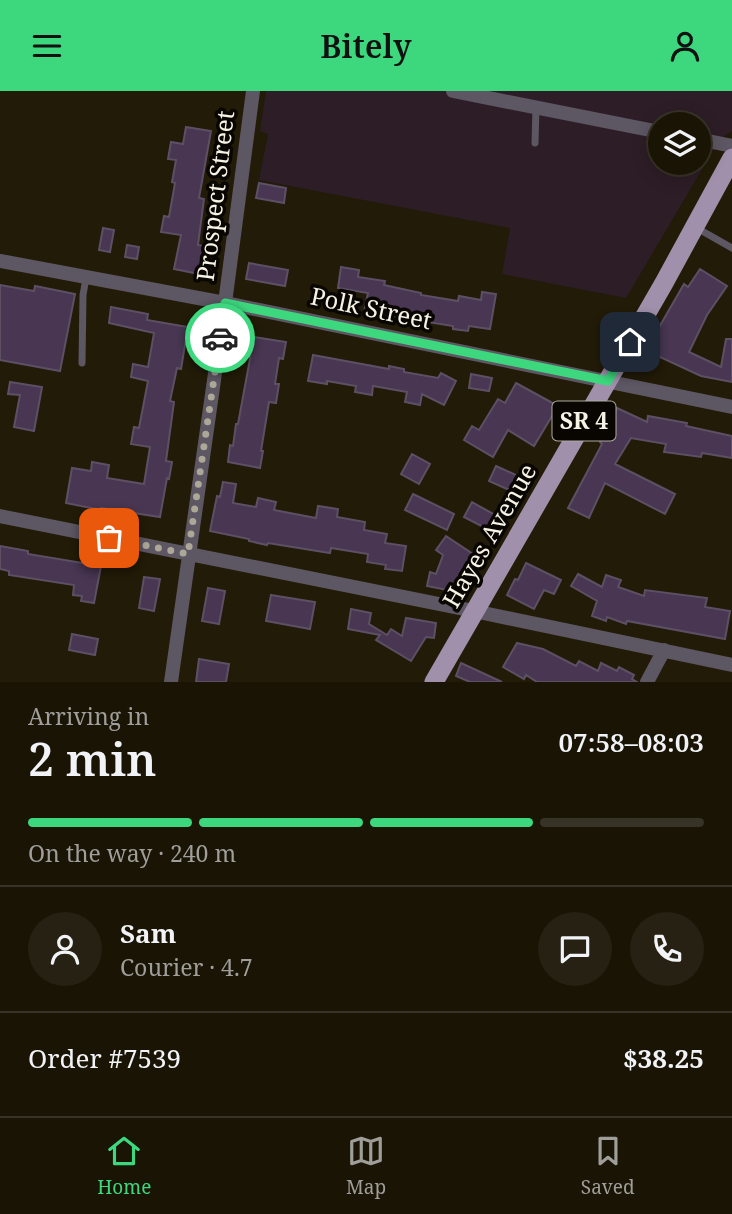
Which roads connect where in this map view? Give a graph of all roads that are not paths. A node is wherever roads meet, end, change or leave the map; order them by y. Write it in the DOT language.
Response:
graph roads {
  1 [pos="253,91"];
  2 [pos="453,91"];
  3 [pos="536,107"];
  4 [pos="648,130"];
  5 [pos="711,142"];
  6 [pos="536,143"];
  7 [pos="732,146"];
  8 [pos="732,157"];
  9 [pos="695,227"];
  10 [pos="731,245"];
  11 [pos="0,261"];
  12 [pos="86,277"];
  13 [pos="225,303"];
  14 [pos="82,363"];
  15 [pos="608,381"];
  16 [pos="732,407"];
  17 [pos="0,516"];
  18 [pos="188,554"];
  19 [pos="474,611"];
  20 [pos="664,650"];
  21 [pos="732,665"];
  22 [pos="171,682"];
  23 [pos="433,682"];
  24 [pos="647,682"];
  1 -- 13 [label="street, Prospect Street"];
  2 -- 3 [label="street"];
  3 -- 4 [label="street"];
  3 -- 6 [label="lane"];
  5 -- 7 [label="street"];
  8 -- 9 [label="main road, Hayes Avenue / SR 4"];
  9 -- 10 [label="lane"];
  9 -- 15 [label="main road, Hayes Avenue / SR 4"];
  11 -- 12 [label="street, Polk Street"];
  12 -- 13 [label="street, Polk Street"];
  12 -- 14 [label="lane"];
  13 -- 15 [label="street, Polk Street"];
  13 -- 18 [label="street, Prospect Street"];
  15 -- 16 [label="street, Polk Street"];
  15 -- 19 [label="main road, Hayes Avenue / SR 4"];
  17 -- 18 [label="street"];
  18 -- 19 [label="street"];
  18 -- 22 [label="street, Prospect Street"];
  19 -- 20 [label="street"];
  19 -- 23 [label="main road, Hayes Avenue / SR 4"];
  20 -- 21 [label="street"];
  20 -- 24 [label="street"];
}
